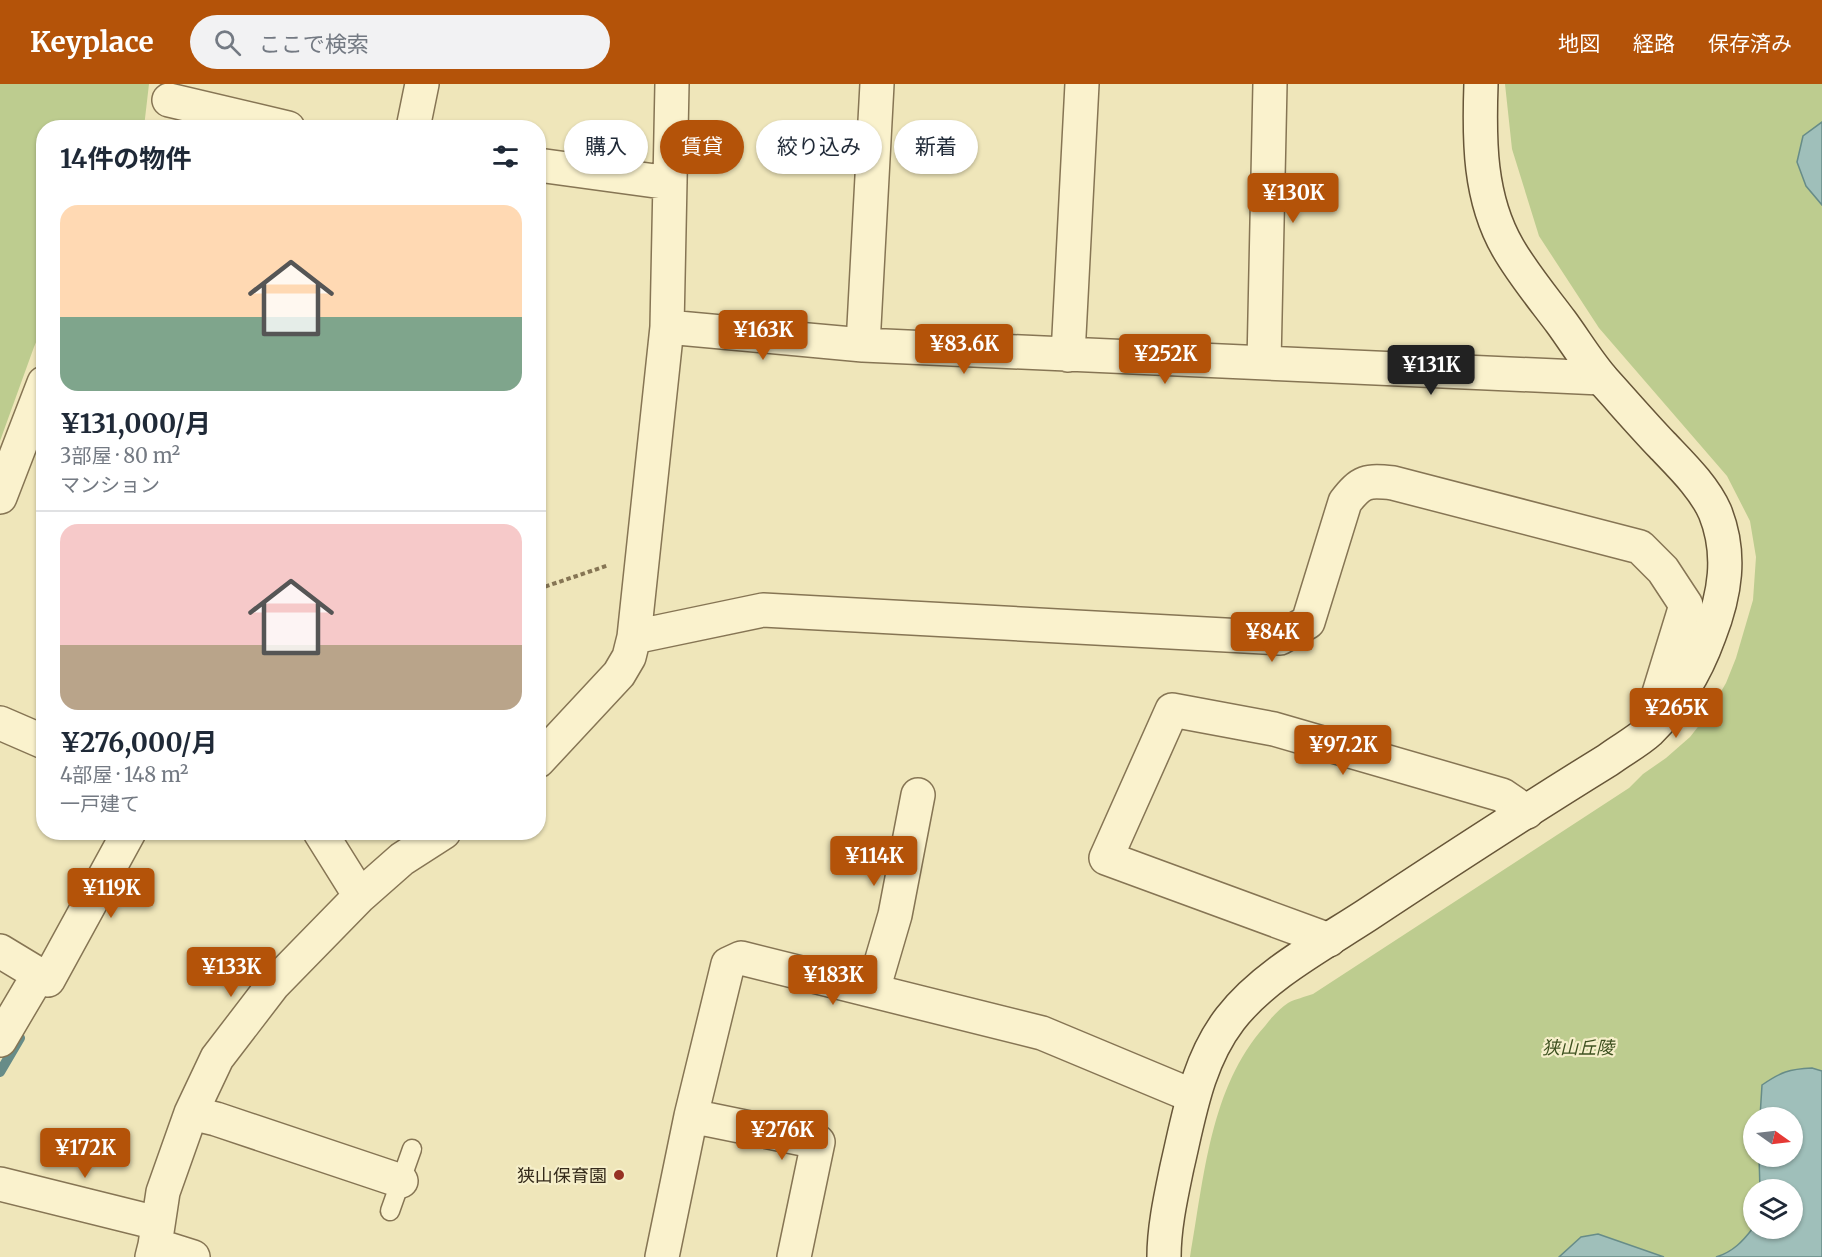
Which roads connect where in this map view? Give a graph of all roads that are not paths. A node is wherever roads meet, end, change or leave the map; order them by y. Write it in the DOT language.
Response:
graph roads {
  1 [pos="422,84"];
  2 [pos="672,84"];
  3 [pos="877,84"];
  4 [pos="1082,84"];
  5 [pos="1270,84"];
  6 [pos="1481,84"];
  7 [pos="168,104"];
  8 [pos="248,120"];
  9 [pos="415,120"];
  10 [pos="546,166"];
  11 [pos="670,183"];
  12 [pos="667,327"];
  13 [pos="863,345"];
  14 [pos="1068,355"];
  15 [pos="1264,363"];
  16 [pos="1601,378"];
  17 [pos="36,422"];
  18 [pos="0,497"];
  19 [pos="634,637"];
  20 [pos="0,723"];
  21 [pos="1647,732"];
  22 [pos="36,739"];
  23 [pos="546,752"];
  24 [pos="918,795"];
  25 [pos="1527,812"];
  26 [pos="125,840"];
  27 [pos="325,840"];
  28 [pos="432,840"];
  29 [pos="360,896"];
  30 [pos="1329,940"];
  31 [pos="0,951"];
  32 [pos="39,975"];
  33 [pos="873,990"];
  34 [pos="0,1040"];
  35 [pos="1193,1096"];
  36 [pos="191,1113"];
  37 [pos="691,1116"];
  38 [pos="412,1149"];
  39 [pos="401,1181"];
  40 [pos="0,1184"];
  41 [pos="390,1212"];
  42 [pos="155,1242"];
  43 [pos="193,1257"];
  44 [pos="662,1257"];
  45 [pos="794,1257"];
  46 [pos="1164,1257"];
  1 -- 9 [label="street"];
  2 -- 11 [label="street"];
  3 -- 13 [label="street"];
  4 -- 14 [label="street"];
  5 -- 15 [label="street"];
  6 -- 16 [label="street"];
  7 -- 8 [label="street"];
  10 -- 11 [label="street"];
  11 -- 12 [label="street"];
  12 -- 13 [label="street"];
  12 -- 19 [label="street"];
  13 -- 14 [label="street"];
  14 -- 15 [label="street"];
  15 -- 16 [label="street"];
  16 -- 21 [label="street"];
  17 -- 18 [label="street"];
  19 -- 21 [label="street"];
  19 -- 23 [label="street"];
  20 -- 22 [label="street"];
  21 -- 25 [label="street"];
  24 -- 33 [label="street"];
  25 -- 30 [label="street"];
  25 -- 30 [label="street"];
  26 -- 32 [label="street"];
  27 -- 29 [label="street"];
  28 -- 29 [label="street"];
  29 -- 36 [label="street"];
  30 -- 35 [label="street"];
  31 -- 32 [label="street"];
  32 -- 34 [label="street"];
  33 -- 35 [label="street"];
  33 -- 37 [label="street"];
  35 -- 46 [label="street"];
  36 -- 39 [label="street"];
  36 -- 42 [label="street"];
  37 -- 44 [label="street"];
  37 -- 45 [label="street"];
  38 -- 39 [label="lane"];
  39 -- 41 [label="lane"];
  40 -- 42 [label="street"];
  42 -- 43 [label="street"];
}
